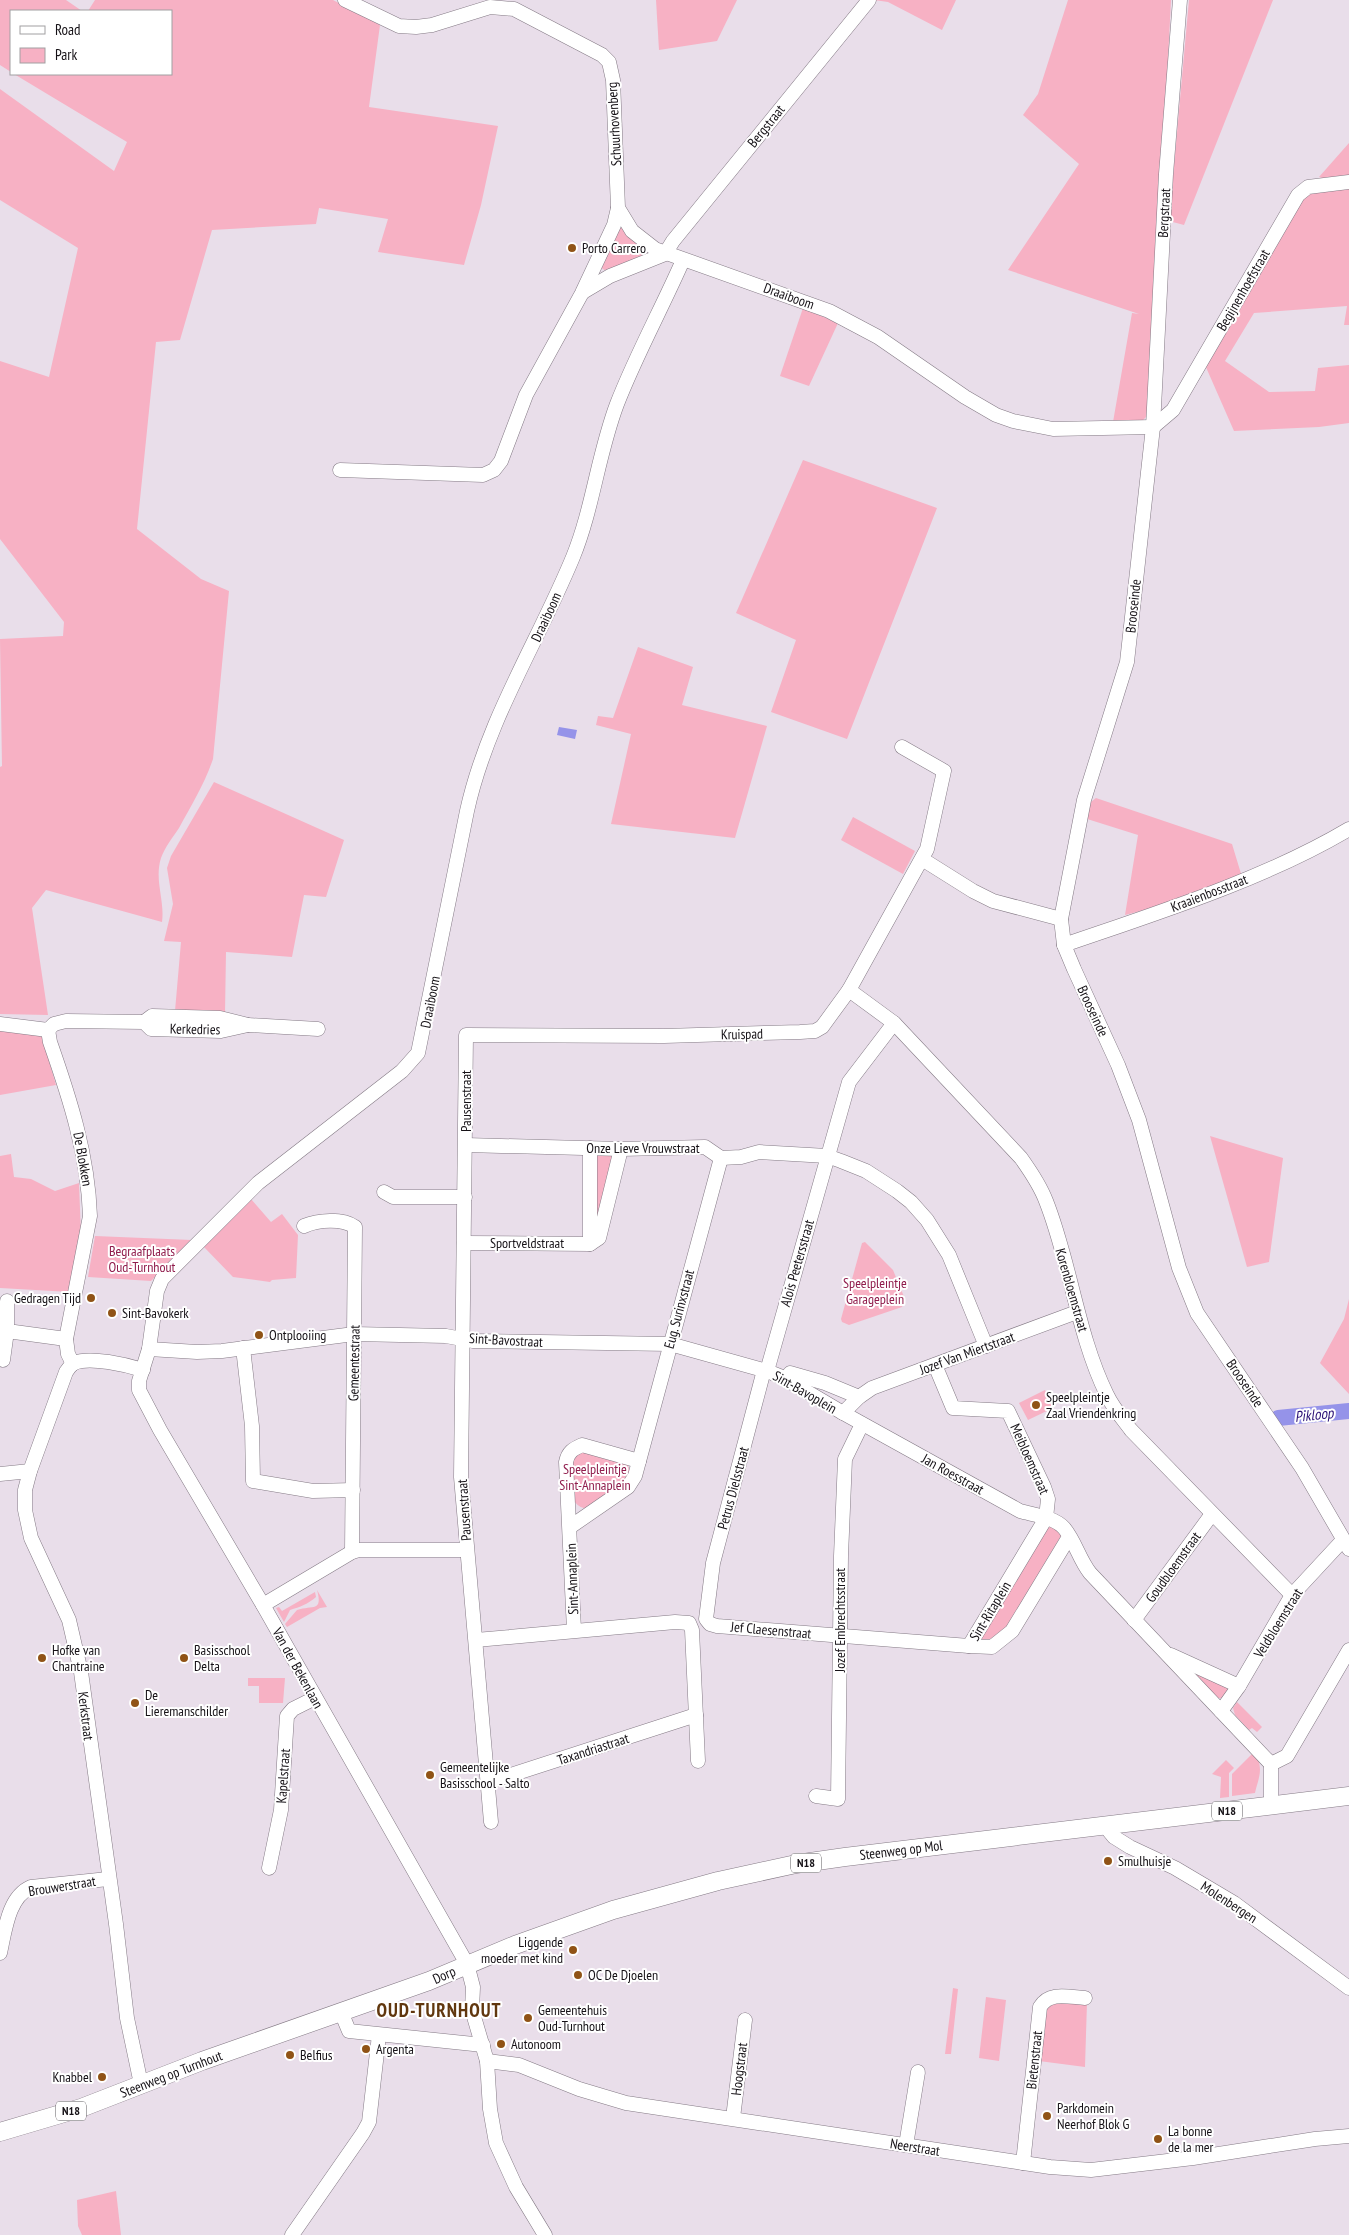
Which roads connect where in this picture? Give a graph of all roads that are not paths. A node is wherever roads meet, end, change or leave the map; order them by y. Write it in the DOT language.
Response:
graph roads {
  1 [pos="345,0"];
  2 [pos="869,0"];
  3 [pos="1180,0"];
  4 [pos="1349,182"];
  5 [pos="618,208"];
  6 [pos="665,254"];
  7 [pos="683,260"];
  8 [pos="582,293"];
  9 [pos="1153,427"];
  10 [pos="340,470"];
  11 [pos="902,747"];
  12 [pos="1349,829"];
  13 [pos="922,859"];
  14 [pos="1062,919"];
  15 [pos="1064,945"];
  16 [pos="849,990"];
  17 [pos="894,1023"];
  18 [pos="0,1024"];
  19 [pos="318,1029"];
  20 [pos="48,1030"];
  21 [pos="466,1036"];
  22 [pos="466,1145"];
  23 [pos="590,1148"];
  24 [pos="621,1149"];
  25 [pos="827,1156"];
  26 [pos="721,1158"];
  27 [pos="384,1192"];
  28 [pos="465,1197"];
  29 [pos="304,1226"];
  30 [pos="464,1243"];
  31 [pos="590,1244"];
  32 [pos="7,1301"];
  33 [pos="1077,1312"];
  34 [pos="7,1331"];
  35 [pos="354,1334"];
  36 [pos="462,1338"];
  37 [pos="66,1339"];
  38 [pos="670,1344"];
  39 [pos="986,1346"];
  40 [pos="243,1348"];
  41 [pos="149,1349"];
  42 [pos="3,1360"];
  43 [pos="73,1364"];
  44 [pos="935,1365"];
  45 [pos="143,1370"];
  46 [pos="767,1371"];
  47 [pos="790,1373"];
  48 [pos="859,1397"];
  49 [pos="843,1414"];
  50 [pos="862,1424"];
  51 [pos="639,1461"];
  52 [pos="30,1471"];
  53 [pos="0,1474"];
  54 [pos="353,1490"];
  55 [pos="1212,1514"];
  56 [pos="1046,1518"];
  57 [pos="570,1527"];
  58 [pos="1069,1537"];
  59 [pos="1346,1545"];
  60 [pos="466,1550"];
  61 [pos="352,1552"];
  62 [pos="1292,1596"];
  63 [pos="263,1605"];
  64 [pos="707,1609"];
  65 [pos="1134,1620"];
  66 [pos="574,1630"];
  67 [pos="841,1636"];
  68 [pos="476,1640"];
  69 [pos="969,1646"];
  70 [pos="1349,1650"];
  71 [pos="1166,1653"];
  72 [pos="1239,1686"];
  73 [pos="315,1698"];
  74 [pos="1221,1711"];
  75 [pos="696,1715"];
  76 [pos="698,1762"];
  77 [pos="1271,1764"];
  78 [pos="489,1782"];
  79 [pos="816,1796"];
  80 [pos="1349,1796"];
  81 [pos="1271,1806"];
  82 [pos="491,1822"];
  83 [pos="1105,1826"];
  84 [pos="269,1868"];
  85 [pos="108,1879"];
  86 [pos="0,1953"];
  87 [pos="467,1964"];
  88 [pos="1349,1988"];
  89 [pos="1085,1998"];
  90 [pos="343,2016"];
  91 [pos="745,2020"];
  92 [pos="379,2035"];
  93 [pos="483,2045"];
  94 [pos="487,2061"];
  95 [pos="918,2072"];
  96 [pos="140,2084"];
  97 [pos="733,2118"];
  98 [pos="0,2132"];
  99 [pos="1349,2136"];
  100 [pos="906,2145"];
  101 [pos="1023,2163"];
  102 [pos="292,2235"];
  103 [pos="545,2235"];
  1 -- 5 [label="street, Schuurhovenberg"];
  2 -- 6 [label="street, Bergstraat"];
  3 -- 9 [label="street, Bergstraat"];
  4 -- 9 [label="street, Begijnenhoefstraat"];
  5 -- 6 [label="street"];
  5 -- 8 [label="street"];
  6 -- 7 [label="street"];
  6 -- 8 [label="street"];
  7 -- 9 [label="street, Draaiboom"];
  7 -- 41 [label="street, Draaiboom"];
  8 -- 10 [label="street"];
  9 -- 14 [label="street, Brooseinde"];
  11 -- 13 [label="street, Kruispad"];
  12 -- 15 [label="street, Kraaienbosstraat"];
  13 -- 14 [label="street"];
  13 -- 16 [label="street, Kruispad"];
  14 -- 15 [label="street, Brooseinde"];
  15 -- 59 [label="street, Brooseinde"];
  16 -- 17 [label="street, Korenbloemstraat"];
  16 -- 21 [label="street, Kruispad"];
  17 -- 25 [label="street, Alois Peetersstraat"];
  17 -- 33 [label="street, Korenbloemstraat"];
  18 -- 20 [label="street"];
  19 -- 20 [label="street, Kerkedries"];
  20 -- 37 [label="street, De Blokken"];
  21 -- 22 [label="street, Pausenstraat"];
  22 -- 23 [label="street, Onze Lieve Vrouwstraat"];
  22 -- 28 [label="street, Pausenstraat"];
  23 -- 24 [label="street, Onze Lieve Vrouwstraat"];
  23 -- 31 [label="street"];
  24 -- 26 [label="street, Onze Lieve Vrouwstraat"];
  24 -- 31 [label="street"];
  25 -- 26 [label="street"];
  25 -- 39 [label="street"];
  25 -- 46 [label="street, Alois Peetersstraat"];
  26 -- 38 [label="street, Eug. Surinxstraat"];
  27 -- 28 [label="street"];
  28 -- 30 [label="street, Pausenstraat"];
  29 -- 35 [label="street, Gemeentestraat"];
  30 -- 31 [label="street, Sportveldstraat"];
  30 -- 36 [label="street, Pausenstraat"];
  32 -- 34 [label="street"];
  33 -- 39 [label="street, Jozef Van Miertstraat"];
  33 -- 55 [label="street, Korenbloemstraat"];
  34 -- 37 [label="street"];
  34 -- 42 [label="street"];
  35 -- 36 [label="street, Sint-Bavostraat"];
  35 -- 40 [label="street, Sint-Bavostraat"];
  35 -- 54 [label="street, Gemeentestraat"];
  36 -- 38 [label="street, Sint-Bavostraat"];
  36 -- 60 [label="street, Pausenstraat"];
  37 -- 43 [label="street"];
  38 -- 46 [label="street, Sint-Bavostraat"];
  38 -- 51 [label="street, Eug. Surinxstraat"];
  39 -- 44 [label="street, Jozef Van Miertstraat"];
  40 -- 41 [label="street, Sint-Bavostraat"];
  40 -- 54 [label="street"];
  41 -- 45 [label="street, Draaiboom"];
  43 -- 45 [label="street"];
  43 -- 52 [label="street, Kerkstraat"];
  44 -- 48 [label="street, Jozef Van Miertstraat"];
  44 -- 56 [label="street, Meibloemstraat"];
  45 -- 63 [label="street, Van der Bekenlaan"];
  46 -- 49 [label="street, Sint-Bavoplein"];
  46 -- 64 [label="street, Petrus Dielsstraat"];
  47 -- 48 [label="street, Sint-Bavoplein"];
  48 -- 49 [label="street, Sint-Bavoplein"];
  49 -- 50 [label="street, Sint-Bavoplein"];
  50 -- 56 [label="street, Jan Roesstraat"];
  50 -- 67 [label="street, Jozef Embrechtsstraat"];
  51 -- 57 [label="street, Sint-Annaplein"];
  51 -- 57 [label="street, Sint-Annaplein"];
  52 -- 53 [label="street"];
  52 -- 85 [label="street, Kerkstraat"];
  54 -- 61 [label="street, Gemeentestraat"];
  55 -- 62 [label="street, Korenbloemstraat"];
  55 -- 65 [label="street, Goudbloemstraat"];
  56 -- 58 [label="street"];
  56 -- 69 [label="street, Sint-Ritaplein"];
  57 -- 66 [label="street, Sint-Annaplein"];
  58 -- 65 [label="street"];
  58 -- 69 [label="street, Sint-Ritaplein"];
  59 -- 62 [label="street, Veldbloemstraat"];
  60 -- 61 [label="street"];
  60 -- 68 [label="street, Pausenstraat"];
  61 -- 63 [label="street"];
  62 -- 72 [label="street, Veldbloemstraat"];
  63 -- 73 [label="street, Van der Bekenlaan"];
  64 -- 67 [label="street, Jef Claesenstraat"];
  65 -- 71 [label="street"];
  66 -- 68 [label="street"];
  66 -- 75 [label="street"];
  67 -- 69 [label="street, Jef Claesenstraat"];
  67 -- 79 [label="street, Jozef Embrechtsstraat"];
  68 -- 78 [label="street, Pausenstraat"];
  70 -- 77 [label="street"];
  71 -- 72 [label="street"];
  71 -- 74 [label="street"];
  72 -- 74 [label="street, Veldbloemstraat"];
  73 -- 84 [label="street, Kapelstraat"];
  73 -- 87 [label="street, Van der Bekenlaan"];
  74 -- 77 [label="street"];
  75 -- 76 [label="street"];
  75 -- 78 [label="street, Taxandriastraat"];
  77 -- 81 [label="street"];
  78 -- 82 [label="street, Pausenstraat"];
  80 -- 81 [label="main road, Steenweg op Mol / N18"];
  81 -- 83 [label="main road, Steenweg op Mol / N18"];
  83 -- 87 [label="main road, Steenweg op Mol / N18"];
  83 -- 88 [label="street, Molenbergen"];
  85 -- 86 [label="street, Brouwerstraat"];
  85 -- 96 [label="street, Kerkstraat"];
  87 -- 90 [label="main road, Dorp / N18"];
  87 -- 93 [label="street, Dorp"];
  89 -- 101 [label="street, Bietenstraat"];
  90 -- 92 [label="street"];
  90 -- 96 [label="main road, Steenweg op Turnhout / N18"];
  91 -- 97 [label="street, Hoogstraat"];
  92 -- 93 [label="street"];
  92 -- 102 [label="street"];
  93 -- 94 [label="street, Dorp"];
  94 -- 97 [label="street, Neerstraat"];
  94 -- 103 [label="street, Dorp"];
  95 -- 100 [label="street"];
  96 -- 98 [label="main road, Steenweg op Turnhout / N18"];
  97 -- 100 [label="street, Neerstraat"];
  99 -- 101 [label="street, Neerstraat"];
  100 -- 101 [label="street, Neerstraat"];
}
